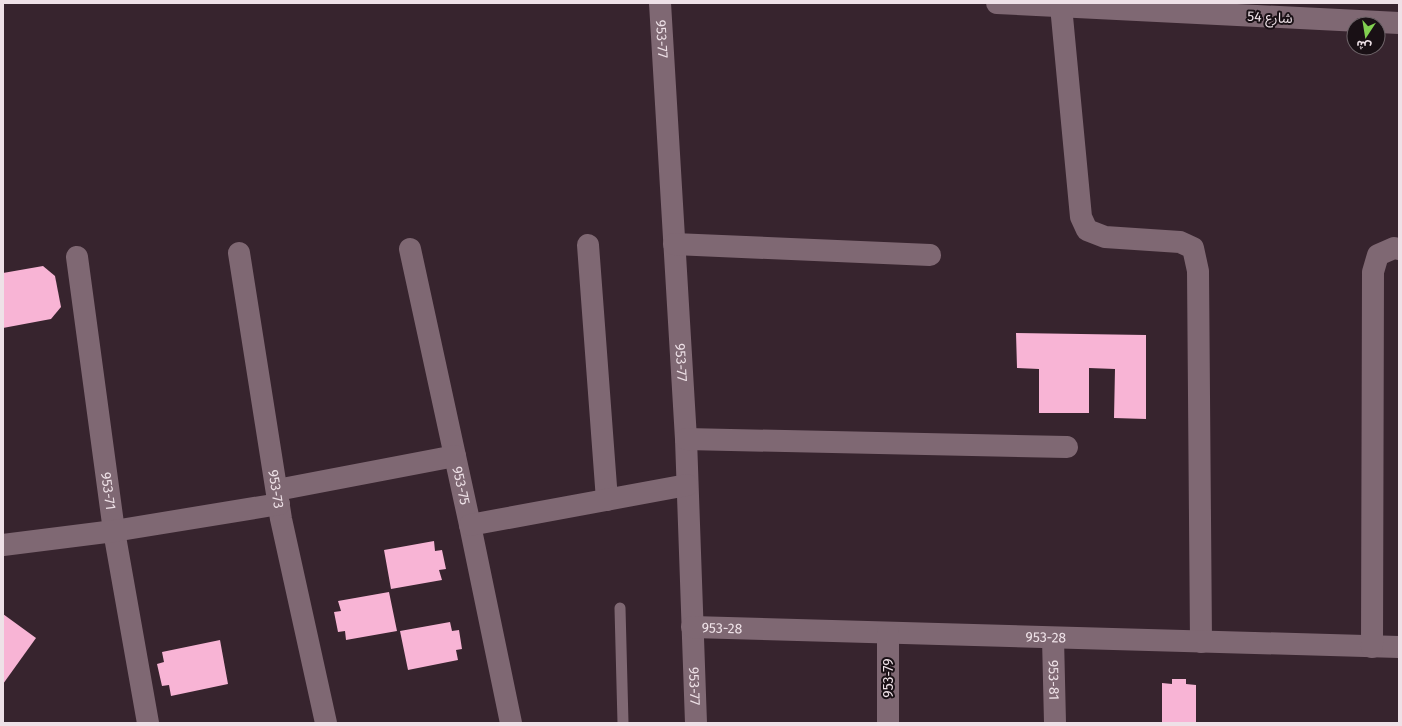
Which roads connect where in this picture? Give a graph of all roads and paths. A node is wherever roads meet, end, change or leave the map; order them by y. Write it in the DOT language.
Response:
graph roads {
  1 [pos="660,3"];
  2 [pos="997,3"];
  3 [pos="1061,6"];
  4 [pos="1399,23"];
  5 [pos="674,244"];
  6 [pos="588,245"];
  7 [pos="410,249"];
  8 [pos="1399,249"];
  9 [pos="239,253"];
  10 [pos="930,255"];
  11 [pos="77,257"];
  12 [pos="686,439"];
  13 [pos="1067,447"];
  14 [pos="455,456"];
  15 [pos="687,485"];
  16 [pos="278,497"];
  17 [pos="607,500"];
  18 [pos="470,525"];
  19 [pos="114,531"];
  20 [pos="3,545"];
  21 [pos="620,608"];
  22 [pos="692,627"];
  23 [pos="888,633"];
  24 [pos="1053,638"];
  25 [pos="1201,642"];
  26 [pos="1372,647"];
  27 [pos="1399,648"];
  28 [pos="148,723"];
  29 [pos="326,723"];
  30 [pos="511,723"];
  31 [pos="623,723"];
  32 [pos="696,723"];
  33 [pos="888,723"];
  34 [pos="1055,723"];
  1 -- 5 [label="street, 953-77"];
  2 -- 3 [label="street, شارع 54"];
  3 -- 4 [label="street, شارع 54"];
  3 -- 25 [label="street"];
  5 -- 10 [label="street"];
  5 -- 12 [label="street, 953-77"];
  6 -- 17 [label="street"];
  7 -- 14 [label="street, 953-75"];
  8 -- 26 [label="street"];
  9 -- 16 [label="street, 953-73"];
  11 -- 19 [label="street, 953-71"];
  12 -- 13 [label="street"];
  12 -- 15 [label="street, 953-77"];
  14 -- 16 [label="street"];
  14 -- 18 [label="street, 953-75"];
  15 -- 17 [label="street"];
  15 -- 22 [label="street, 953-77"];
  16 -- 19 [label="street"];
  16 -- 29 [label="street, 953-73"];
  17 -- 18 [label="street"];
  18 -- 30 [label="street, 953-75"];
  19 -- 20 [label="street"];
  19 -- 28 [label="street, 953-71"];
  21 -- 31 [label="lane"];
  22 -- 23 [label="street, 953-28"];
  22 -- 32 [label="street, 953-77"];
  23 -- 24 [label="street, 953-28"];
  23 -- 33 [label="street, 953-79"];
  24 -- 25 [label="street, 953-28"];
  24 -- 34 [label="street, 953-81"];
  25 -- 26 [label="street, 953-28"];
  26 -- 27 [label="street, 953-28"];
}
